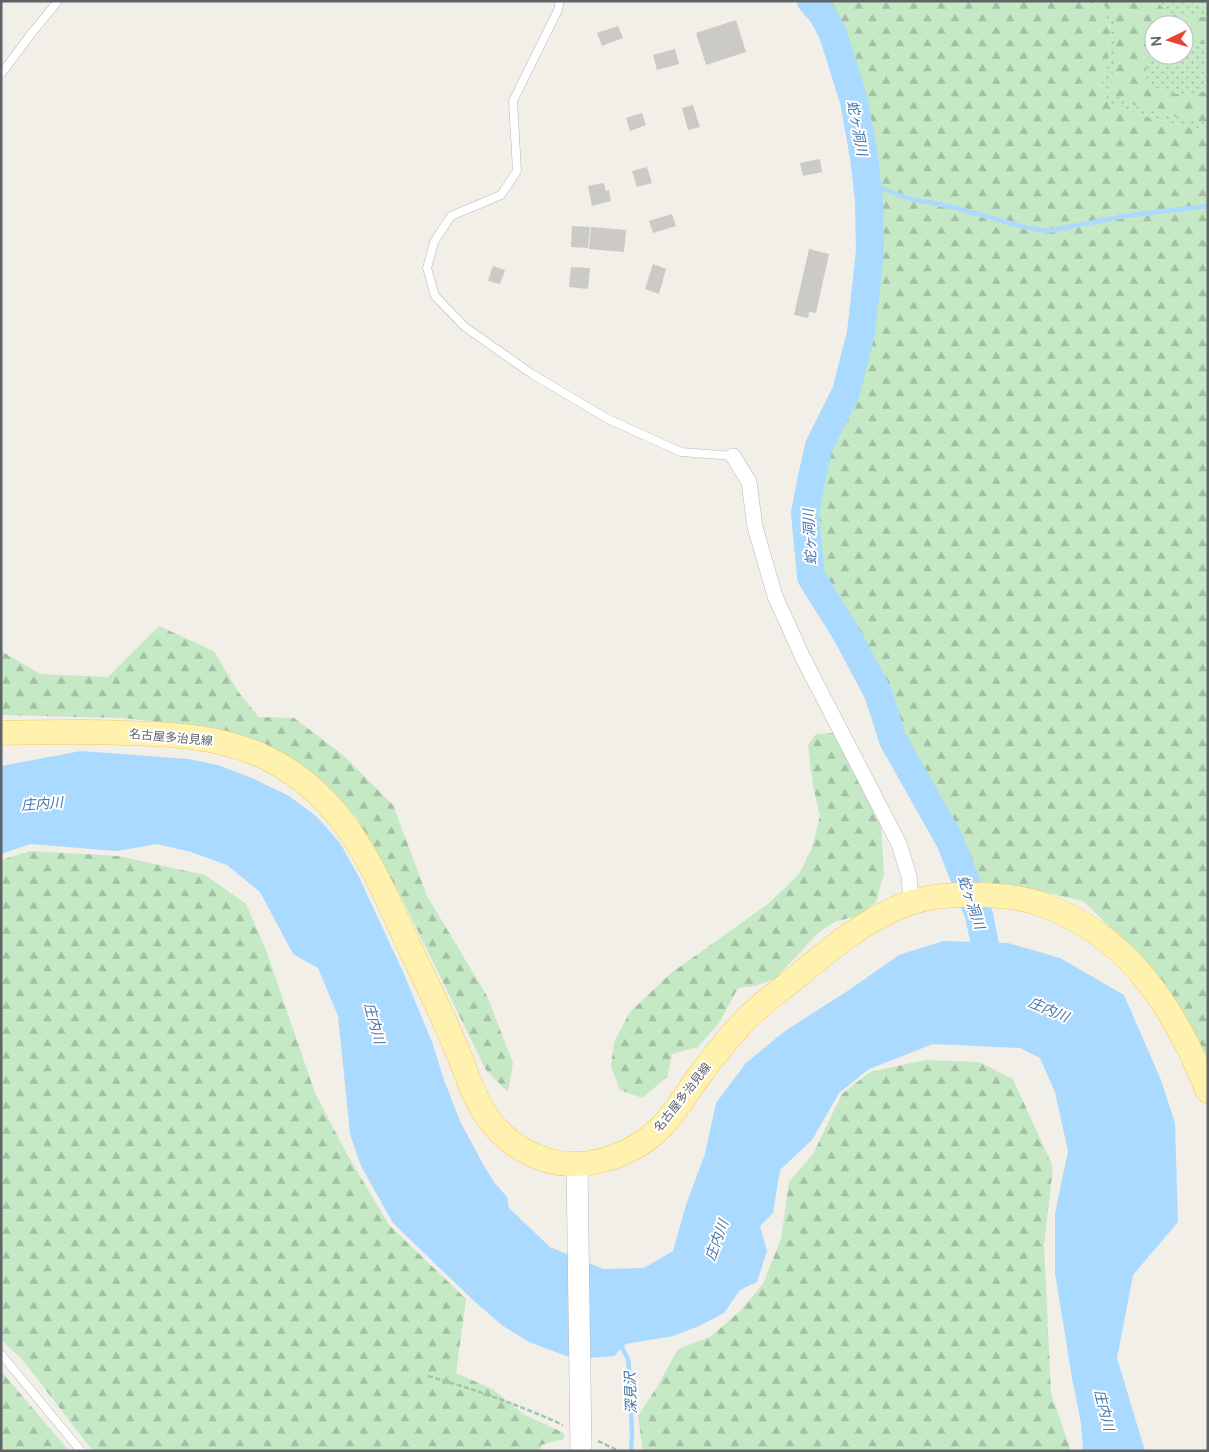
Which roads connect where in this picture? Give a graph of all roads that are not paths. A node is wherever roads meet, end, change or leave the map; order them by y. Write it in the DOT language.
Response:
graph roads {
  1 [pos="58,1"];
  2 [pos="560,1"];
  3 [pos="1,74"];
  4 [pos="733,456"];
  5 [pos="1,733"];
  6 [pos="911,902"];
  7 [pos="1208,1091"];
  8 [pos="577,1164"];
  9 [pos="1,1354"];
  10 [pos="588,1445"];
  11 [pos="81,1451"];
  1 -- 3 [label="lane"];
  2 -- 4 [label="lane"];
  4 -- 6 [label="street"];
  5 -- 8 [label="main road, 名古屋多治見線"];
  6 -- 7 [label="main road, 名古屋多治見線"];
  6 -- 8 [label="main road, 名古屋多治見線"];
  8 -- 10 [label="street"];
  9 -- 11 [label="lane"];
}
